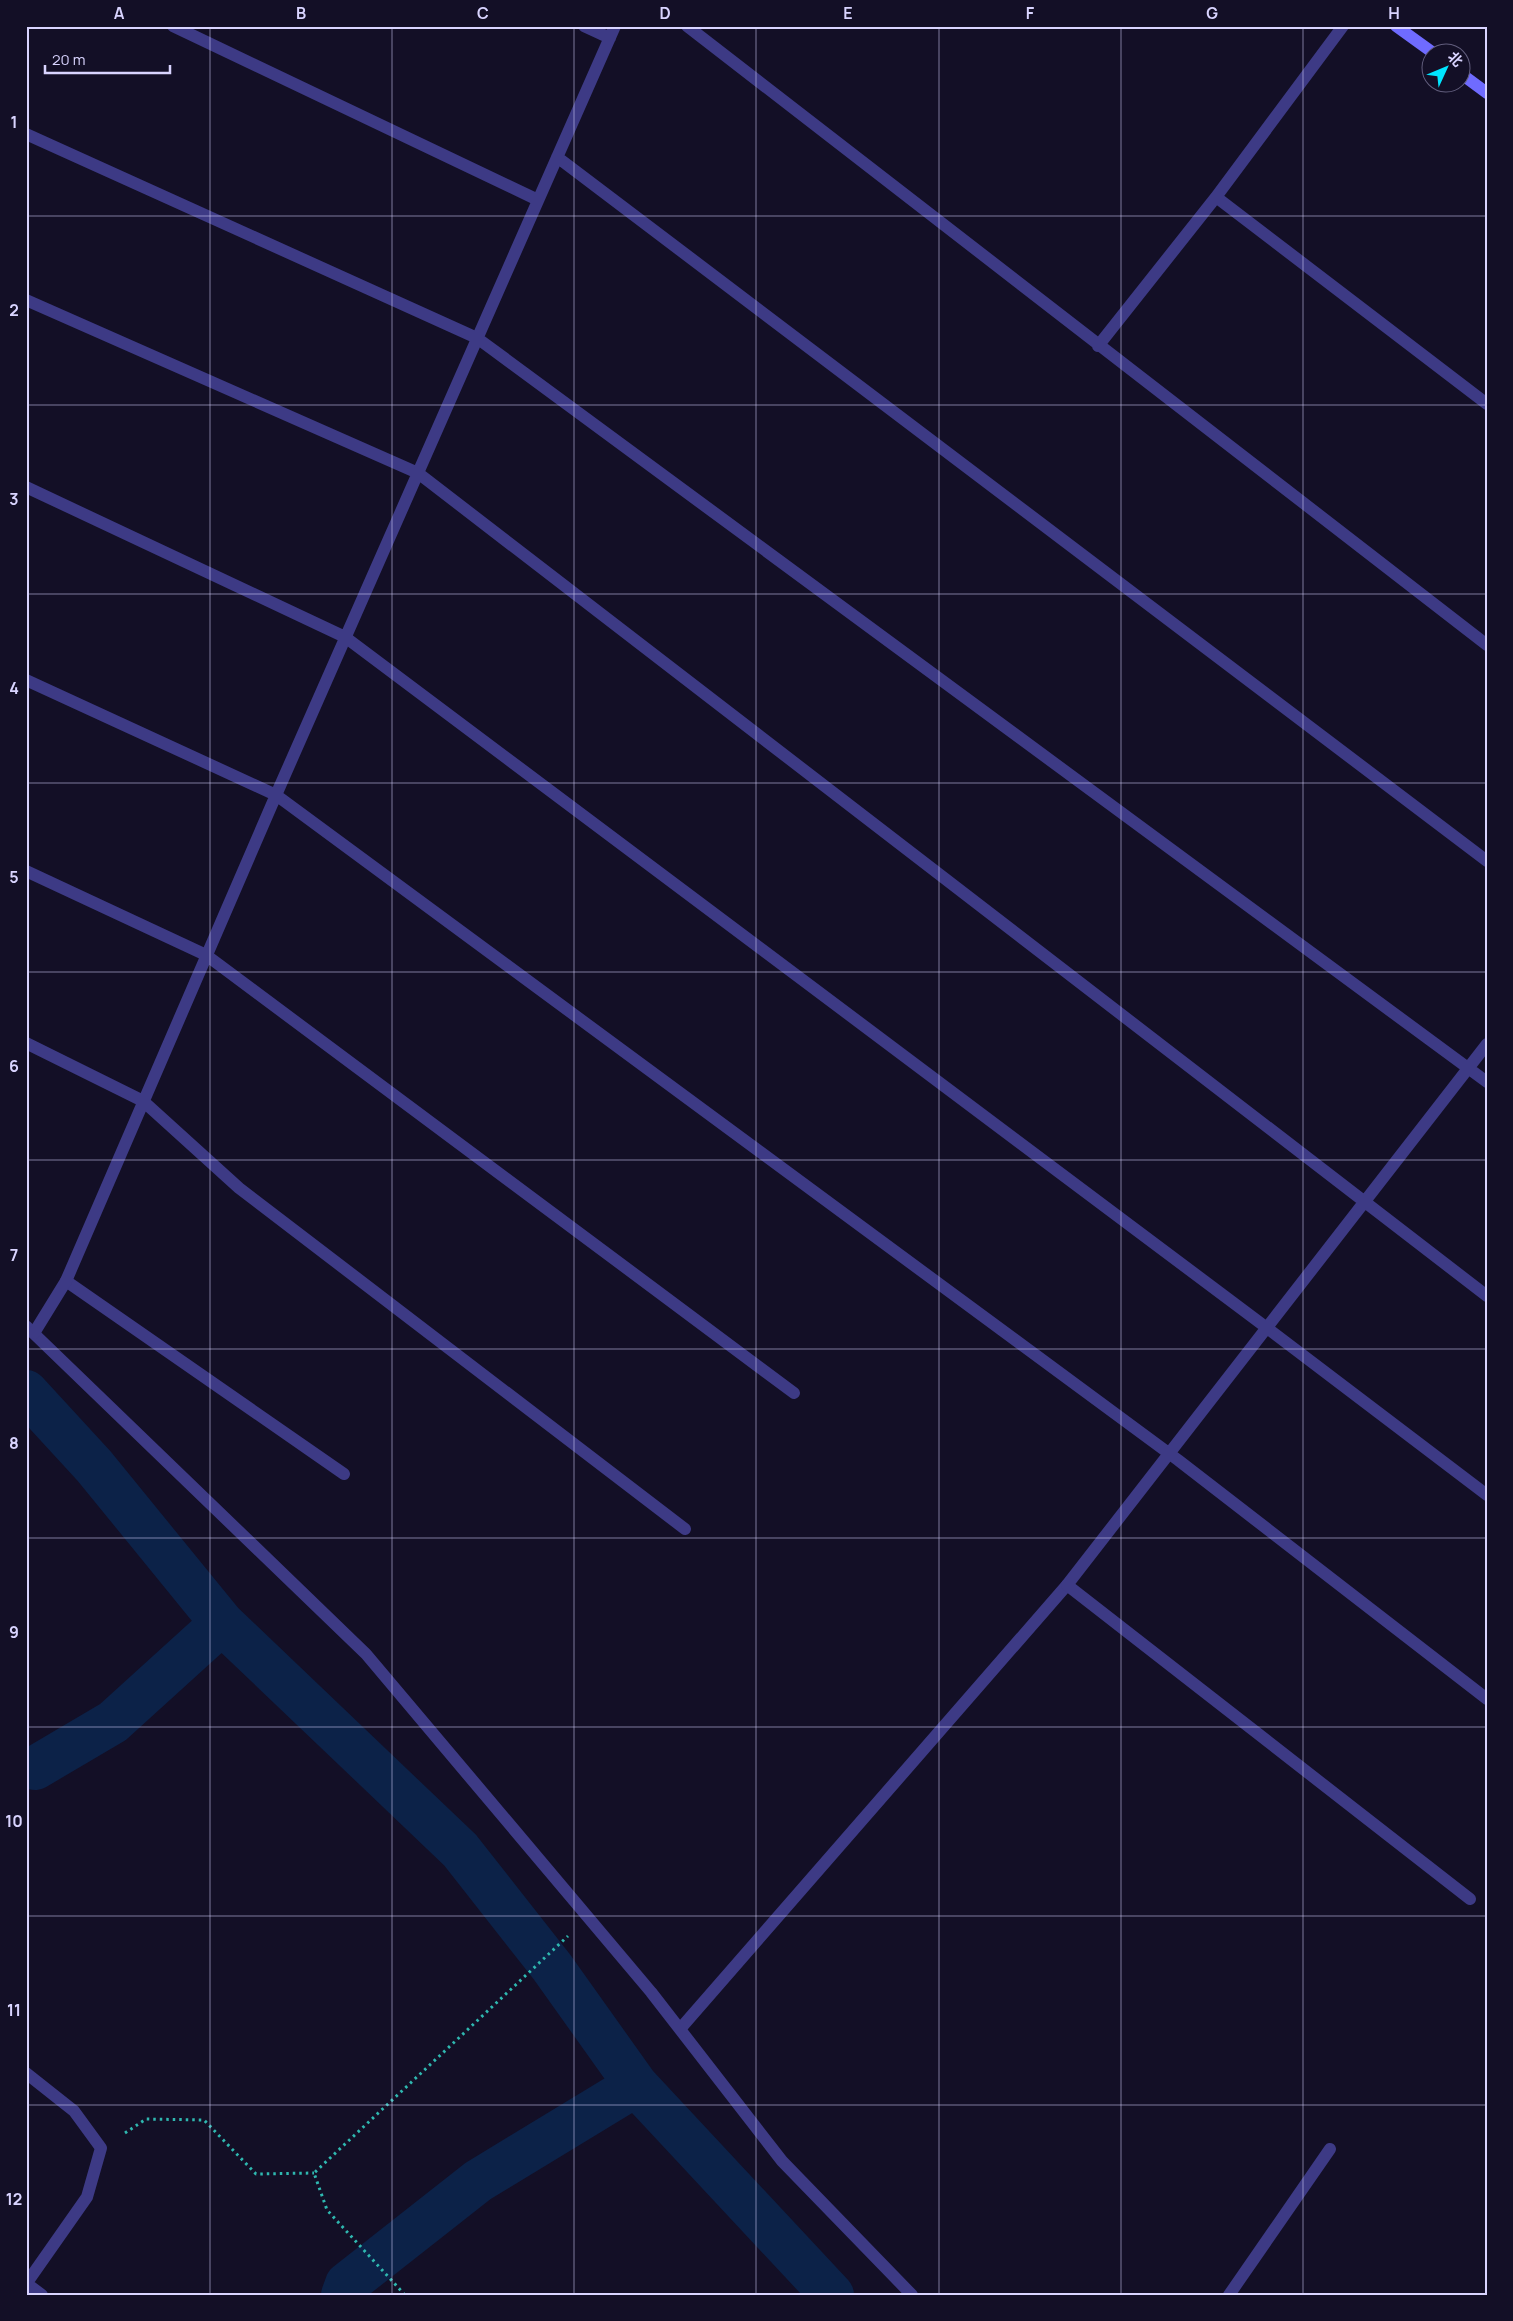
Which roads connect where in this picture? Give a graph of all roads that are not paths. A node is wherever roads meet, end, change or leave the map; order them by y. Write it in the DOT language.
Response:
graph roads {
  1 [pos="173,26"];
  2 [pos="584,26"];
  3 [pos="687,26"];
  4 [pos="1342,26"];
  5 [pos="1396,26"];
  6 [pos="612,32"];
  7 [pos="1420,43"];
  8 [pos="1470,80"];
  9 [pos="1487,93"];
  10 [pos="26,134"];
  11 [pos="557,157"];
  12 [pos="1216,197"];
  13 [pos="538,200"];
  14 [pos="26,300"];
  15 [pos="477,338"];
  16 [pos="1098,346"];
  17 [pos="1487,404"];
  18 [pos="418,472"];
  19 [pos="26,487"];
  20 [pos="345,638"];
  21 [pos="1487,645"];
  22 [pos="26,680"];
  23 [pos="276,794"];
  24 [pos="1487,861"];
  25 [pos="26,871"];
  26 [pos="206,955"];
  27 [pos="26,1043"];
  28 [pos="1487,1044"];
  29 [pos="1468,1068"];
  30 [pos="1487,1082"];
  31 [pos="143,1101"];
  32 [pos="1364,1202"];
  33 [pos="66,1281"];
  34 [pos="1487,1296"];
  35 [pos="1267,1328"];
  36 [pos="30,1330"];
  37 [pos="794,1392"];
  38 [pos="1169,1454"];
  39 [pos="344,1474"];
  40 [pos="1487,1495"];
  41 [pos="686,1530"];
  42 [pos="1066,1585"];
  43 [pos="1487,1699"];
  44 [pos="1470,1900"];
  45 [pos="680,2029"];
  46 [pos="26,2073"];
  47 [pos="1330,2149"];
  48 [pos="26,2283"];
  49 [pos="42,2295"];
  50 [pos="912,2295"];
  51 [pos="1229,2295"];
  1 -- 13 [label="street"];
  2 -- 6 [label="street"];
  3 -- 16 [label="street"];
  4 -- 12 [label="street"];
  5 -- 7 [label="street"];
  6 -- 11 [label="street"];
  8 -- 9 [label="street"];
  10 -- 15 [label="street"];
  11 -- 13 [label="street"];
  11 -- 24 [label="street"];
  12 -- 16 [label="street"];
  12 -- 17 [label="street"];
  13 -- 15 [label="street"];
  14 -- 18 [label="street"];
  15 -- 18 [label="street"];
  15 -- 29 [label="street"];
  16 -- 21 [label="street"];
  18 -- 20 [label="street"];
  18 -- 32 [label="street"];
  19 -- 20 [label="street"];
  20 -- 23 [label="street"];
  20 -- 35 [label="street"];
  22 -- 23 [label="street"];
  23 -- 26 [label="street"];
  23 -- 38 [label="street"];
  25 -- 26 [label="street"];
  26 -- 31 [label="street"];
  26 -- 37 [label="street"];
  27 -- 31 [label="street"];
  28 -- 29 [label="street"];
  29 -- 30 [label="street"];
  29 -- 32 [label="street"];
  31 -- 33 [label="street"];
  31 -- 41 [label="street"];
  32 -- 34 [label="street"];
  32 -- 35 [label="street"];
  33 -- 36 [label="street"];
  33 -- 39 [label="street"];
  35 -- 38 [label="street"];
  35 -- 40 [label="street"];
  36 -- 45 [label="street"];
  38 -- 42 [label="street"];
  38 -- 43 [label="street"];
  42 -- 44 [label="street"];
  42 -- 45 [label="street"];
  45 -- 50 [label="street"];
  46 -- 48 [label="street"];
  47 -- 51 [label="street"];
  48 -- 49 [label="street"];
}
